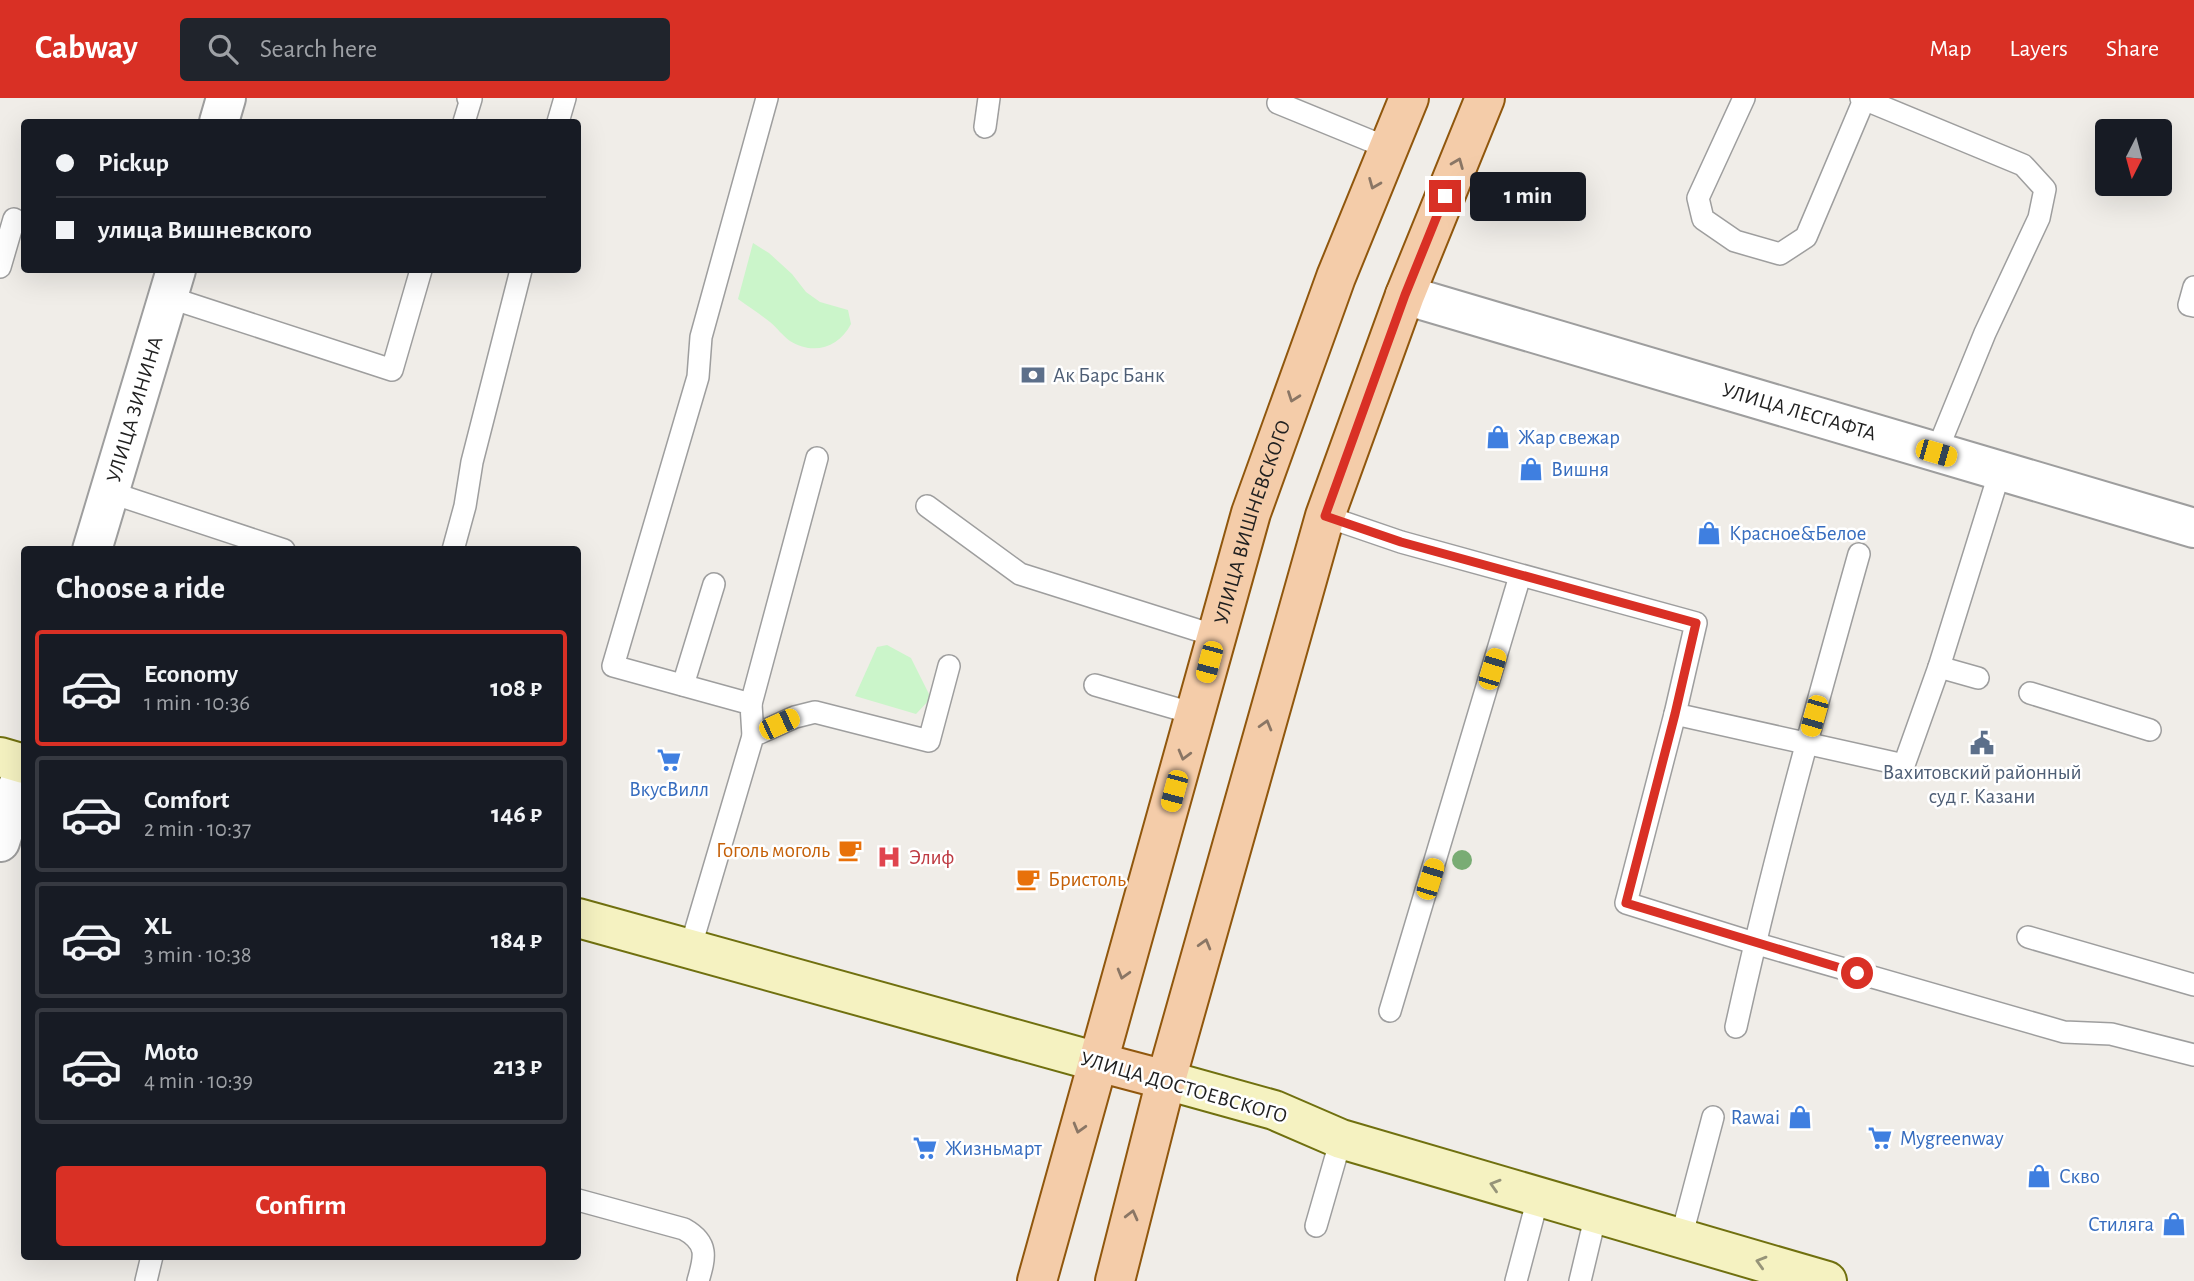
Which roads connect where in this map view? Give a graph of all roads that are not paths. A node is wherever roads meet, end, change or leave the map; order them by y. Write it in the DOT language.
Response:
graph roads {
  1 [pos="226,98"];
  2 [pos="468,98"];
  3 [pos="565,98"];
  4 [pos="767,98"];
  5 [pos="989,98"];
  6 [pos="1409,98"];
  7 [pos="1485,98"];
  8 [pos="1744,98"];
  9 [pos="1863,99"];
  10 [pos="1278,103"];
  11 [pos="220,119"];
  12 [pos="465,119"];
  13 [pos="559,119"];
  14 [pos="985,127"];
  15 [pos="1388,148"];
  16 [pos="14,219"];
  17 [pos="0,267"];
  18 [pos="420,273"];
  19 [pos="520,273"];
  20 [pos="172,283"];
  21 [pos="2194,287"];
  22 [pos="1405,295"];
  23 [pos="2194,306"];
  24 [pos="1936,453"];
  25 [pos="817,457"];
  26 [pos="2000,471"];
  27 [pos="109,492"];
  28 [pos="927,506"];
  29 [pos="1325,516"];
  30 [pos="2194,528"];
  31 [pos="93,546"];
  32 [pos="272,546"];
  33 [pos="454,546"];
  34 [pos="1859,554"];
  35 [pos="1520,576"];
  36 [pos="714,584"];
  37 [pos="1216,636"];
  38 [pos="949,666"];
  39 [pos="1939,667"];
  40 [pos="1978,678"];
  41 [pos="683,685"];
  42 [pos="1094,685"];
  43 [pos="2030,693"];
  44 [pos="751,704"];
  45 [pos="1195,713"];
  46 [pos="1675,714"];
  47 [pos="2150,730"];
  48 [pos="753,736"];
  49 [pos="1806,743"];
  50 [pos="0,757"];
  51 [pos="21,764"];
  52 [pos="21,775"];
  53 [pos="0,842"];
  54 [pos="581,919"];
  55 [pos="2028,937"];
  56 [pos="1754,943"];
  57 [pos="690,949"];
  58 [pos="2194,985"];
  59 [pos="1390,1011"];
  60 [pos="1736,1027"];
  61 [pos="2194,1055"];
  62 [pos="1098,1062"];
  63 [pos="1166,1080"];
  64 [pos="1713,1117"];
  65 [pos="1341,1139"];
  66 [pos="1538,1198"];
  67 [pos="581,1201"];
  68 [pos="1596,1214"];
  69 [pos="1317,1226"];
  70 [pos="1681,1238"];
  71 [pos="151,1260"];
  72 [pos="1814,1279"];
  73 [pos="146,1281"];
  74 [pos="698,1281"];
  75 [pos="1037,1281"];
  76 [pos="1115,1281"];
  77 [pos="1516,1281"];
  78 [pos="1580,1281"];
  1 -- 11 [label="street"];
  2 -- 12 [label="lane"];
  3 -- 13 [label="lane"];
  4 -- 41 [label="lane"];
  5 -- 14 [label="lane"];
  6 -- 15 [label="main road, УЛИЦА ВИШНЕВСКОГО"];
  22 -- 7 [label="main road, one-way"];
  8 -- 9 [label="lane"];
  9 -- 24 [label="lane"];
  10 -- 15 [label="lane"];
  15 -- 37 [label="main road, УЛИЦА ВИШНЕВСКОГО, one-way"];
  16 -- 17 [label="lane"];
  18 -- 20 [label="lane"];
  19 -- 33 [label="lane"];
  20 -- 27 [label="street, УЛИЦА ЗИНИНА"];
  21 -- 23 [label="lane"];
  22 -- 24 [label="street, УЛИЦА ЛЕСГАФТА"];
  22 -- 29 [label="main road"];
  24 -- 26 [label="street, УЛИЦА ЛЕСГАФТА"];
  25 -- 44 [label="lane"];
  26 -- 30 [label="street, УЛИЦА ЛЕСГАФТА"];
  26 -- 39 [label="lane"];
  27 -- 31 [label="street, УЛИЦА ЗИНИНА"];
  27 -- 32 [label="lane"];
  28 -- 37 [label="lane"];
  29 -- 35 [label="lane"];
  63 -- 29 [label="main road, one-way"];
  34 -- 49 [label="lane"];
  35 -- 46 [label="lane"];
  35 -- 59 [label="lane"];
  36 -- 41 [label="lane"];
  37 -- 45 [label="main road, УЛИЦА ВИШНЕВСКОГО"];
  38 -- 48 [label="lane"];
  39 -- 40 [label="lane"];
  39 -- 49 [label="lane"];
  41 -- 44 [label="lane"];
  42 -- 45 [label="lane"];
  43 -- 47 [label="lane"];
  44 -- 48 [label="lane"];
  45 -- 62 [label="main road, УЛИЦА ВИШНЕВСКОГО, one-way"];
  46 -- 49 [label="lane"];
  46 -- 56 [label="lane"];
  48 -- 57 [label="lane"];
  49 -- 56 [label="lane"];
  50 -- 51 [label="street"];
  52 -- 53 [label="street"];
  54 -- 57 [label="street, УЛИЦА ДОСТОЕВСКОГО"];
  55 -- 58 [label="lane"];
  56 -- 60 [label="lane"];
  56 -- 61 [label="lane"];
  57 -- 62 [label="street, УЛИЦА ДОСТОЕВСКОГО"];
  62 -- 63 [label="main road, УЛИЦА ДОСТОЕВСКОГО"];
  62 -- 75 [label="main road, УЛИЦА ВИШНЕВСКОГО, one-way"];
  63 -- 65 [label="street, УЛИЦА ДОСТОЕВСКОГО"];
  76 -- 63 [label="main road, one-way"];
  64 -- 70 [label="lane"];
  66 -- 65 [label="street, УЛИЦА ДОСТОЕВСКОГО, one-way"];
  65 -- 69 [label="lane"];
  66 -- 68 [label="street, УЛИЦА ДОСТОЕВСКОГО"];
  66 -- 77 [label="lane"];
  67 -- 74 [label="lane"];
  68 -- 70 [label="street, УЛИЦА ДОСТОЕВСКОГО"];
  68 -- 78 [label="lane"];
  72 -- 70 [label="street, УЛИЦА ДОСТОЕВСКОГО, one-way"];
  71 -- 73 [label="lane"];
}
